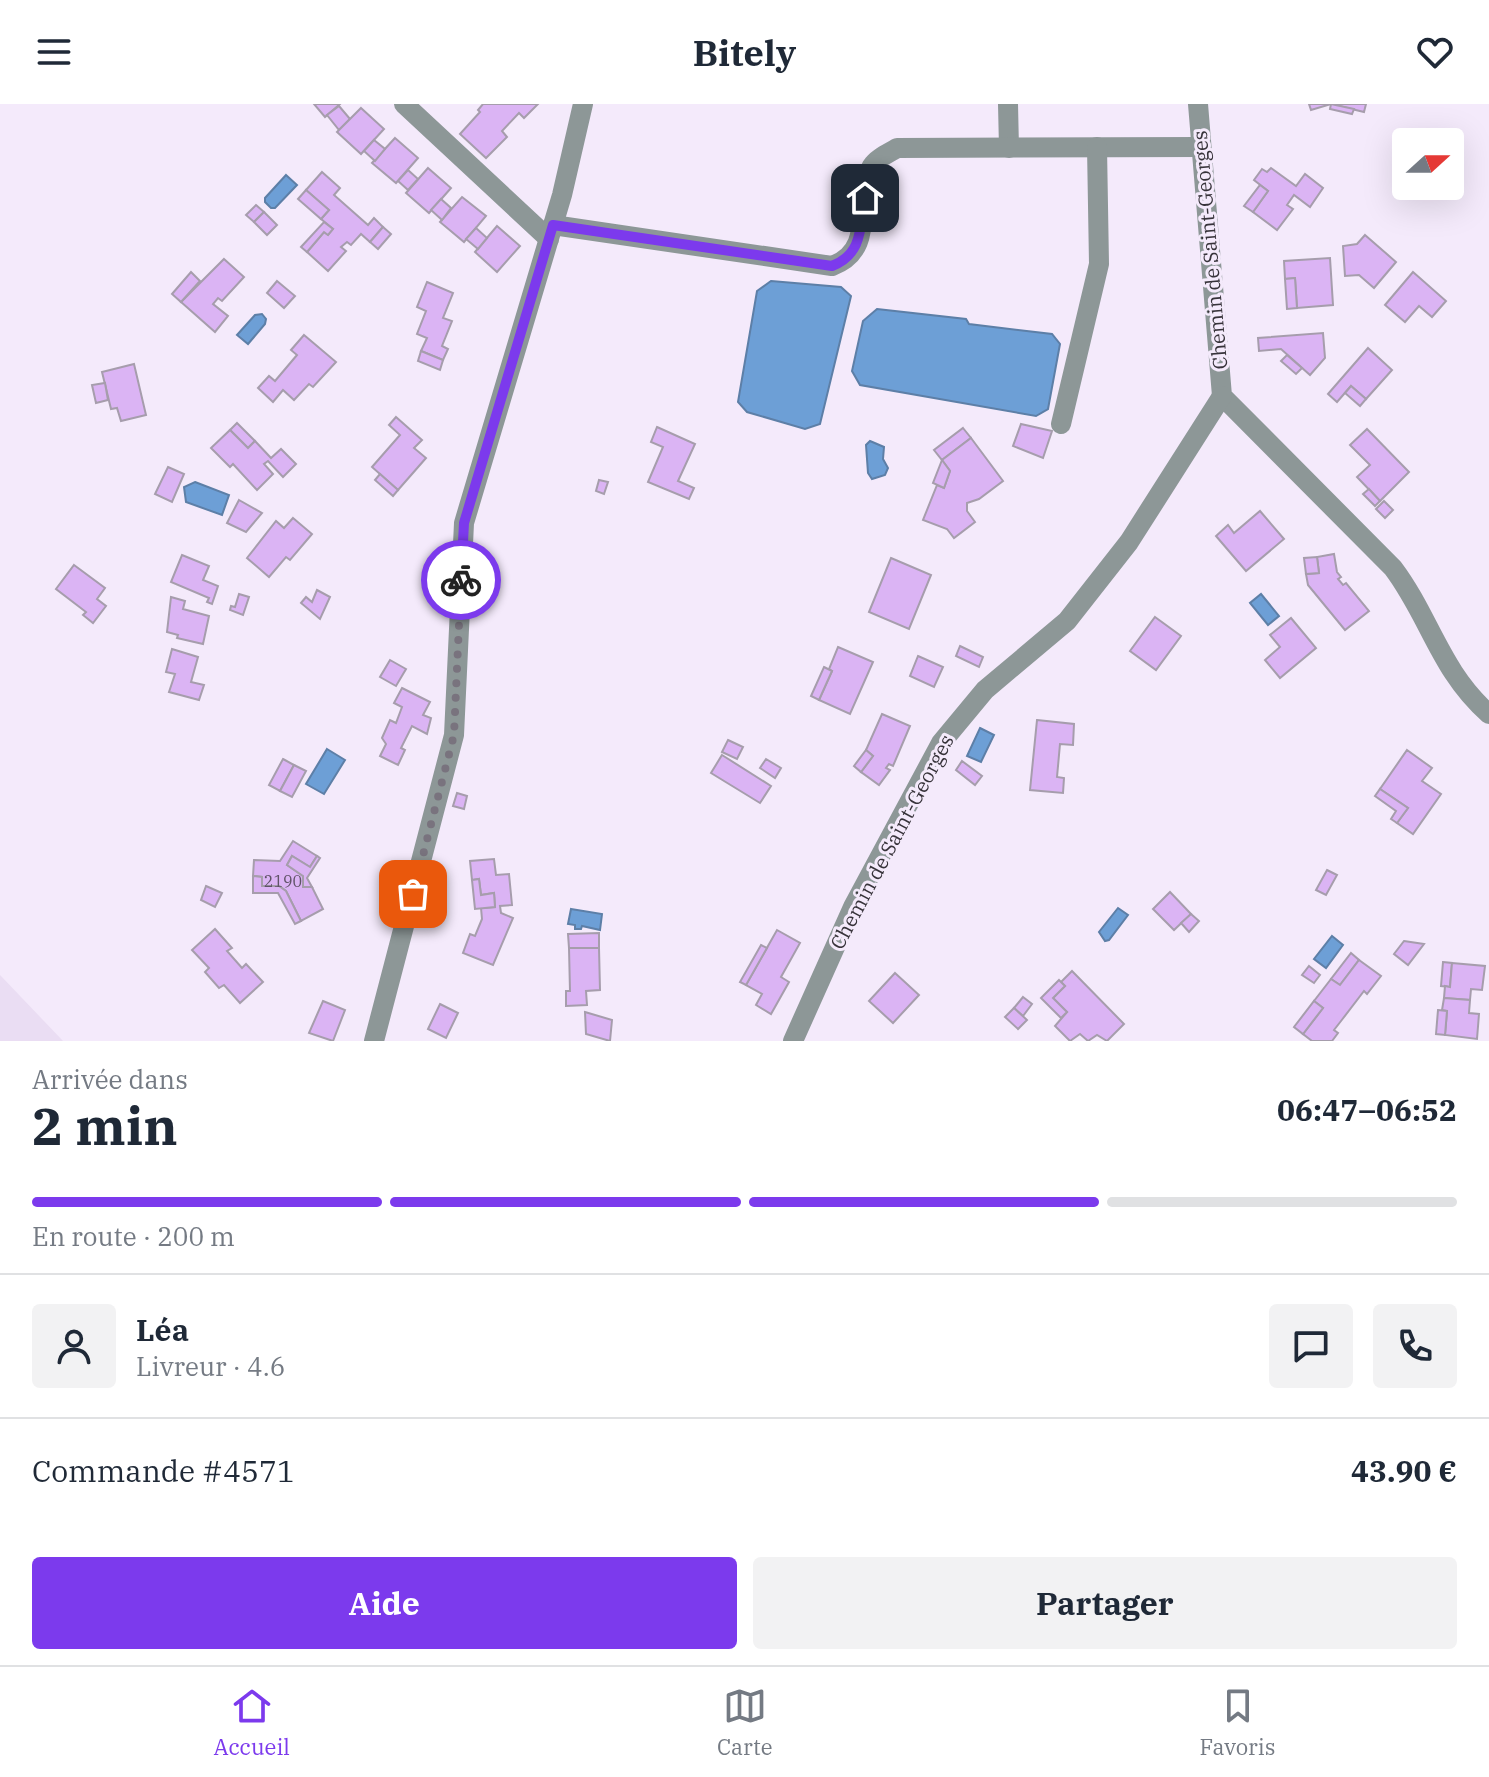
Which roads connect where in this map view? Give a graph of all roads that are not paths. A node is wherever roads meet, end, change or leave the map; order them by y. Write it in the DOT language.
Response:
graph roads {
  1 [pos="404,104"];
  2 [pos="583,104"];
  3 [pos="1008,104"];
  4 [pos="1198,104"];
  5 [pos="1097,147"];
  6 [pos="1201,147"];
  7 [pos="1009,148"];
  8 [pos="551,232"];
  9 [pos="1222,396"];
  10 [pos="1061,424"];
  11 [pos="1489,714"];
  12 [pos="374,1041"];
  13 [pos="793,1041"];
  1 -- 8 [label="street"];
  2 -- 8 [label="street"];
  3 -- 7 [label="street"];
  4 -- 6 [label="street, Chemin de Saint-Georges"];
  5 -- 6 [label="street"];
  5 -- 7 [label="street"];
  5 -- 10 [label="street"];
  6 -- 9 [label="street, Chemin de Saint-Georges"];
  7 -- 8 [label="street"];
  8 -- 12 [label="street"];
  9 -- 11 [label="street, Chemin de Saint-Georges"];
  9 -- 13 [label="street, Chemin de Saint-Georges"];
}
